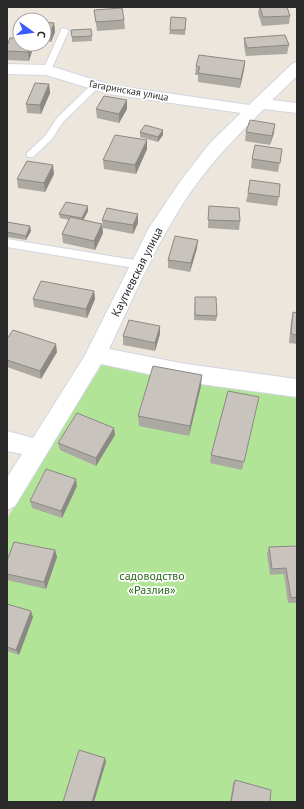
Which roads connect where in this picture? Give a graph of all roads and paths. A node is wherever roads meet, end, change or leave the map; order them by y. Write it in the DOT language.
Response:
graph roads {
  1 [pos="65,30"];
  2 [pos="297,67"];
  3 [pos="7,69"];
  4 [pos="47,70"];
  5 [pos="95,86"];
  6 [pos="256,107"];
  7 [pos="297,108"];
  8 [pos="30,155"];
  9 [pos="7,243"];
  10 [pos="140,265"];
  11 [pos="95,355"];
  12 [pos="297,388"];
  13 [pos="7,441"];
  14 [pos="39,449"];
  15 [pos="7,499"];
  1 -- 4 [label="lane"];
  2 -- 6 [label="street, Каугиевская улица"];
  3 -- 4 [label="street, Гагаринская улица"];
  4 -- 5 [label="street, Гагаринская улица"];
  5 -- 6 [label="street, Гагаринская улица"];
  5 -- 8 [label="lane"];
  6 -- 7 [label="street, Гагаринская улица"];
  6 -- 10 [label="street, Каугиевская улица"];
  9 -- 10 [label="lane"];
  10 -- 11 [label="street, Каугиевская улица"];
  11 -- 12 [label="street"];
  11 -- 14 [label="street, Каугиевская улица"];
  13 -- 14 [label="street"];
  14 -- 15 [label="street, Каугиевская улица"];
}
